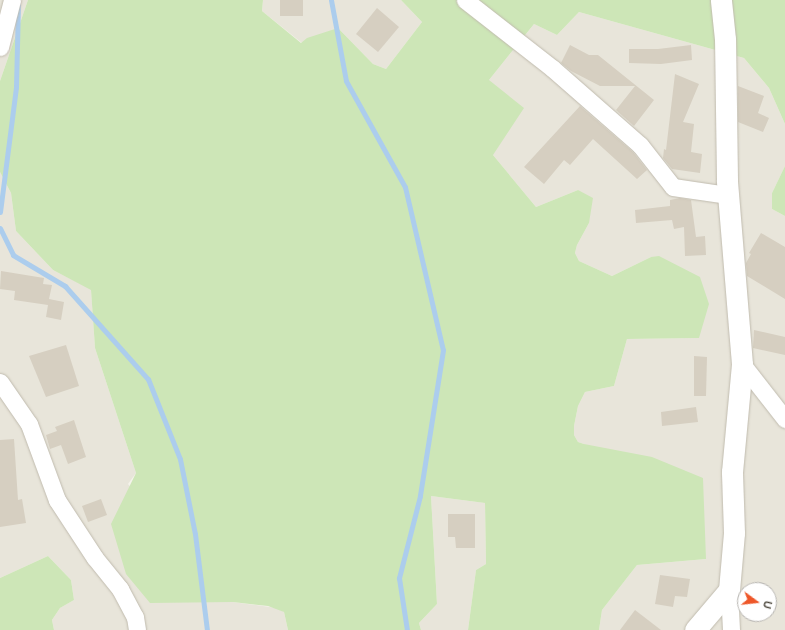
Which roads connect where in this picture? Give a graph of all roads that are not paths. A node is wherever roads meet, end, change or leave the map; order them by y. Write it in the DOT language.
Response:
graph roads {
  1 [pos="11,0"];
  2 [pos="465,0"];
  3 [pos="721,0"];
  4 [pos="0,47"];
  5 [pos="728,195"];
  6 [pos="742,364"];
  7 [pos="0,382"];
  8 [pos="785,419"];
  9 [pos="729,590"];
  10 [pos="137,630"];
  11 [pos="695,630"];
  12 [pos="731,630"];
  1 -- 4 [label="street"];
  2 -- 5 [label="street"];
  3 -- 5 [label="street"];
  5 -- 6 [label="street"];
  6 -- 8 [label="street"];
  6 -- 9 [label="street"];
  7 -- 10 [label="street"];
  9 -- 11 [label="street"];
  9 -- 12 [label="street"];
}
